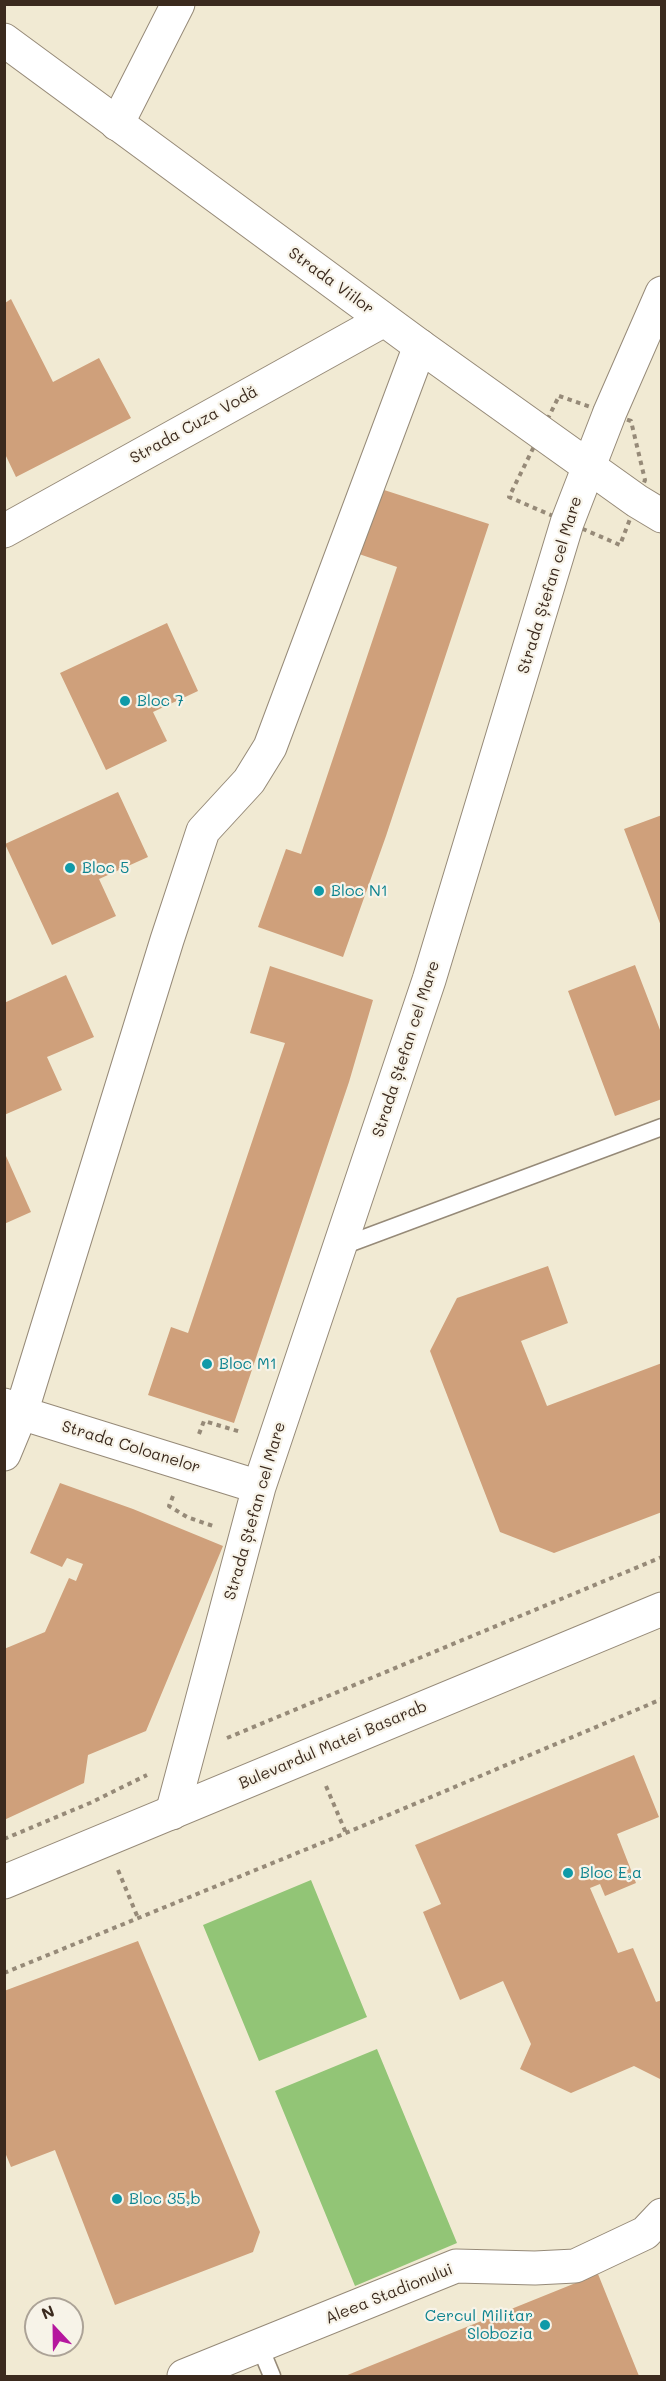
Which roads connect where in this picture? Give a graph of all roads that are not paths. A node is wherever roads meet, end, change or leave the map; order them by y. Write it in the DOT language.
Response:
graph roads {
  1 [pos="178,4"];
  2 [pos="4,40"];
  3 [pos="117,124"];
  4 [pos="662,292"];
  5 [pos="384,320"];
  6 [pos="420,346"];
  7 [pos="589,465"];
  8 [pos="662,516"];
  9 [pos="5,531"];
  10 [pos="662,1127"];
  11 [pos="340,1247"];
  12 [pos="13,1409"];
  13 [pos="4,1454"];
  14 [pos="259,1486"];
  15 [pos="662,1609"];
  16 [pos="172,1813"];
  17 [pos="4,1882"];
  18 [pos="662,2215"];
  19 [pos="260,2347"];
  20 [pos="184,2376"];
  21 [pos="272,2376"];
  1 -- 3 [label="street"];
  2 -- 3 [label="street, Strada Viilor"];
  3 -- 5 [label="street, Strada Viilor"];
  4 -- 7 [label="street, Strada Ștefan cel Mare"];
  5 -- 6 [label="street, Strada Viilor"];
  5 -- 9 [label="street, Strada Cuza Vodă"];
  6 -- 7 [label="street, Strada Viilor"];
  6 -- 12 [label="street"];
  7 -- 8 [label="street, Strada Viilor"];
  7 -- 11 [label="street, Strada Ștefan cel Mare"];
  10 -- 11 [label="lane"];
  11 -- 14 [label="street, Strada Ștefan cel Mare"];
  12 -- 13 [label="street"];
  12 -- 14 [label="street, Strada Coloanelor"];
  14 -- 16 [label="street, Strada Ștefan cel Mare"];
  15 -- 16 [label="street, Bulevardul Matei Basarab"];
  16 -- 17 [label="street, Bulevardul Matei Basarab"];
  18 -- 19 [label="street, Aleea Stadionului"];
  19 -- 20 [label="street, Aleea Stadionului"];
  19 -- 21 [label="lane"];
}
